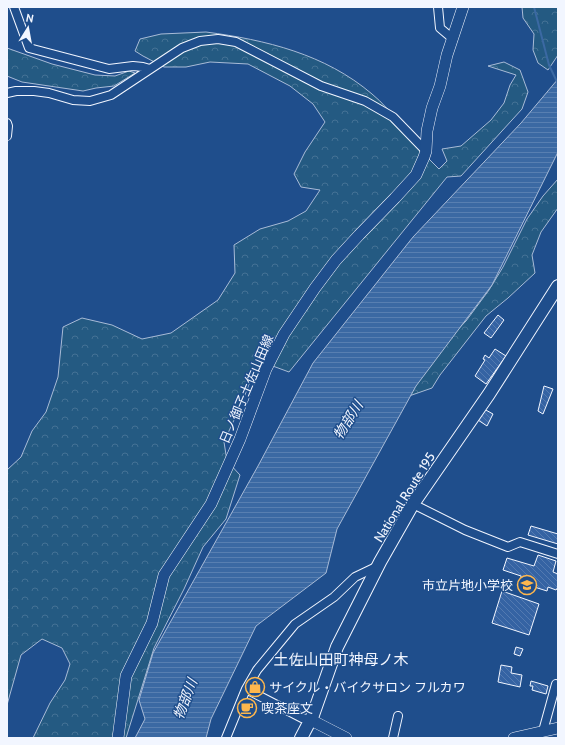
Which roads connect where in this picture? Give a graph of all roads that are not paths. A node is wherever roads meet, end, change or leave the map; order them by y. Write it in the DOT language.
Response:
graph roads {
  1 [pos="14,7"];
  2 [pos="438,7"];
  3 [pos="463,7"];
  4 [pos="453,39"];
  5 [pos="150,69"];
  6 [pos="7,93"];
  7 [pos="7,123"];
  8 [pos="7,136"];
  9 [pos="426,151"];
  10 [pos="558,286"];
  11 [pos="413,504"];
  12 [pos="558,554"];
  13 [pos="378,566"];
  14 [pos="556,684"];
  15 [pos="246,689"];
  16 [pos="398,716"];
  17 [pos="311,720"];
  18 [pos="558,728"];
  19 [pos="543,731"];
  20 [pos="118,738"];
  21 [pos="226,738"];
  22 [pos="301,738"];
  23 [pos="346,738"];
  24 [pos="393,738"];
  25 [pos="514,738"];
  1 -- 5 [label="street"];
  2 -- 4 [label="street"];
  3 -- 4 [label="main road, 日ノ御子土佐山田線"];
  4 -- 9 [label="main road, 日ノ御子土佐山田線"];
  5 -- 6 [label="street"];
  5 -- 9 [label="street"];
  7 -- 8 [label="street"];
  9 -- 20 [label="main road, 日ノ御子土佐山田線"];
  10 -- 11 [label="highway, National Route 195"];
  11 -- 12 [label="street"];
  11 -- 13 [label="highway, National Route 195"];
  13 -- 15 [label="street"];
  13 -- 17 [label="highway, National Route 195"];
  14 -- 19 [label="street"];
  15 -- 17 [label="street"];
  15 -- 21 [label="street"];
  16 -- 24 [label="street"];
  17 -- 22 [label="highway, National Route 195"];
  17 -- 23 [label="main road"];
  18 -- 19 [label="main road"];
  19 -- 25 [label="main road"];
}
